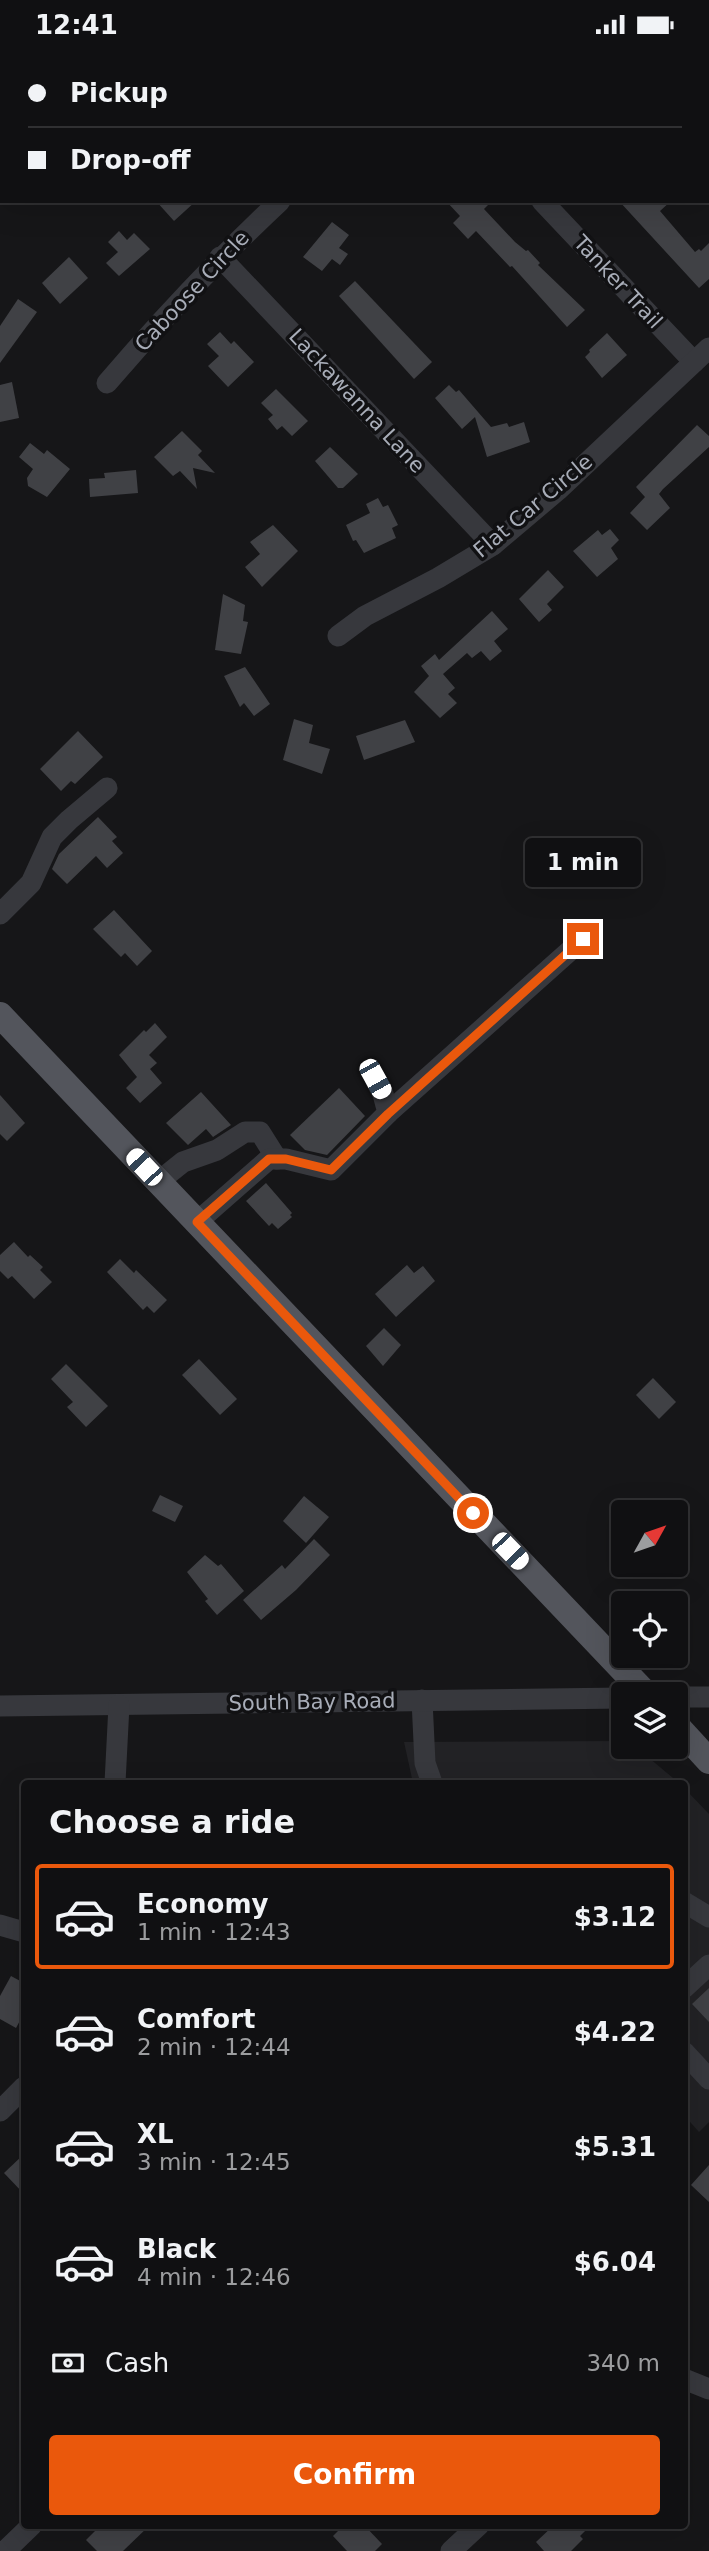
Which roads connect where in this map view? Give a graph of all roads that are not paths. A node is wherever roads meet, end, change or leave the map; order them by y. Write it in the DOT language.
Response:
graph roads {
  1 [pos="277,203"];
  2 [pos="544,203"];
  3 [pos="220,257"];
  4 [pos="701,355"];
  5 [pos="107,383"];
  6 [pos="493,545"];
  7 [pos="338,636"];
  8 [pos="107,788"];
  9 [pos="0,914"];
  10 [pos="583,939"];
  11 [pos="0,1015"];
  12 [pos="375,1079"];
  13 [pos="388,1114"];
  14 [pos="277,1159"];
  15 [pos="158,1182"];
  16 [pos="197,1222"];
  17 [pos="635,1682"];
  18 [pos="709,1696"];
  19 [pos="688,1697"];
  20 [pos="611,1698"];
  21 [pos="422,1700"];
  22 [pos="118,1705"];
  23 [pos="0,1706"];
  24 [pos="688,1738"];
  25 [pos="709,1761"];
  26 [pos="115,1780"];
  27 [pos="431,1780"];
  28 [pos="688,1907"];
  29 [pos="709,1917"];
  30 [pos="0,1925"];
  31 [pos="21,1931"];
  32 [pos="709,1965"];
  33 [pos="688,1984"];
  34 [pos="688,2056"];
  35 [pos="709,2078"];
  36 [pos="21,2090"];
  37 [pos="0,2111"];
  38 [pos="688,2381"];
  39 [pos="709,2389"];
  40 [pos="28,2529"];
  41 [pos="475,2529"];
  42 [pos="5,2551"];
  43 [pos="451,2551"];
  1 -- 3 [label="street, Caboose Circle"];
  2 -- 4 [label="street, Tanker Trail"];
  3 -- 5 [label="street, Caboose Circle"];
  3 -- 6 [label="street, Lackawanna Lane"];
  4 -- 6 [label="street, Flat Car Circle"];
  6 -- 7 [label="street, Flat Car Circle"];
  8 -- 9 [label="street"];
  10 -- 13 [label="street"];
  11 -- 15 [label="main road"];
  12 -- 13 [label="street"];
  13 -- 14 [label="street"];
  14 -- 15 [label="street"];
  14 -- 16 [label="street"];
  15 -- 16 [label="main road"];
  16 -- 17 [label="main road"];
  18 -- 19 [label="street"];
  20 -- 21 [label="street, South Bay Road"];
  21 -- 22 [label="street, South Bay Road"];
  21 -- 27 [label="street"];
  22 -- 23 [label="street, South Bay Road"];
  22 -- 26 [label="street"];
  24 -- 25 [label="main road"];
  28 -- 29 [label="street"];
  30 -- 31 [label="street"];
  32 -- 33 [label="street"];
  34 -- 35 [label="street"];
  36 -- 37 [label="street"];
  38 -- 39 [label="street"];
  40 -- 42 [label="street"];
  41 -- 43 [label="street"];
}
